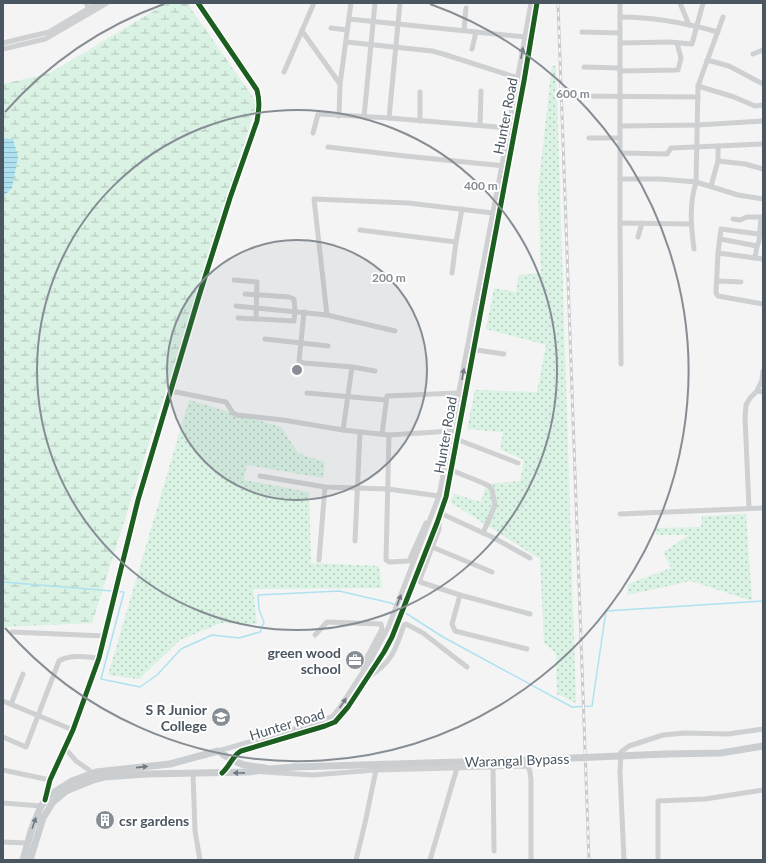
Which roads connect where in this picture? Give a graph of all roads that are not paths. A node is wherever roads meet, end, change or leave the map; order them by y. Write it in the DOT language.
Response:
graph roads {
  1 [pos="86,3"];
  2 [pos="98,3"];
  3 [pos="107,3"];
  4 [pos="198,3"];
  5 [pos="314,3"];
  6 [pos="351,3"];
  7 [pos="375,3"];
  8 [pos="400,3"];
  9 [pos="531,3"];
  10 [pos="537,3"];
  11 [pos="620,3"];
  12 [pos="680,3"];
  13 [pos="703,3"];
  14 [pos="466,8"];
  15 [pos="89,9"];
  16 [pos="620,16"];
  17 [pos="723,17"];
  18 [pos="349,18"];
  19 [pos="374,21"];
  20 [pos="397,23"];
  21 [pos="688,24"];
  22 [pos="697,26"];
  23 [pos="331,28"];
  24 [pos="348,30"];
  25 [pos="464,30"];
  26 [pos="302,31"];
  27 [pos="476,32"];
  28 [pos="582,32"];
  29 [pos="718,32"];
  30 [pos="620,33"];
  31 [pos="525,37"];
  32 [pos="346,42"];
  33 [pos="3,43"];
  34 [pos="620,43"];
  35 [pos="677,43"];
  36 [pos="371,45"];
  37 [pos="394,48"];
  38 [pos="3,49"];
  39 [pos="472,49"];
  40 [pos="763,50"];
  41 [pos="753,54"];
  42 [pos="707,60"];
  43 [pos="584,67"];
  44 [pos="620,70"];
  45 [pos="284,72"];
  46 [pos="518,78"];
  47 [pos="340,84"];
  48 [pos="763,84"];
  49 [pos="698,86"];
  50 [pos="480,91"];
  51 [pos="420,92"];
  52 [pos="573,96"];
  53 [pos="620,96"];
  54 [pos="698,97"];
  55 [pos="763,105"];
  56 [pos="339,116"];
  57 [pos="364,117"];
  58 [pos="388,118"];
  59 [pos="420,121"];
  60 [pos="763,122"];
  61 [pos="480,125"];
  62 [pos="698,125"];
  63 [pos="620,126"];
  64 [pos="509,128"];
  65 [pos="313,133"];
  66 [pos="588,138"];
  67 [pos="620,138"];
  68 [pos="763,144"];
  69 [pos="718,146"];
  70 [pos="328,147"];
  71 [pos="697,147"];
  72 [pos="621,153"];
  73 [pos="718,161"];
  74 [pos="505,166"];
  75 [pos="763,169"];
  76 [pos="620,179"];
  77 [pos="696,182"];
  78 [pos="711,186"];
  79 [pos="763,199"];
  80 [pos="462,209"];
  81 [pos="493,213"];
  82 [pos="762,218"];
  83 [pos="733,219"];
  84 [pos="740,220"];
  85 [pos="620,223"];
  86 [pos="642,223"];
  87 [pos="691,224"];
  88 [pos="360,230"];
  89 [pos="738,231"];
  90 [pos="758,234"];
  91 [pos="638,237"];
  92 [pos="720,239"];
  93 [pos="456,242"];
  94 [pos="757,246"];
  95 [pos="694,249"];
  96 [pos="718,253"];
  97 [pos="755,258"];
  98 [pos="763,259"];
  99 [pos="452,273"];
  100 [pos="234,280"];
  101 [pos="717,281"];
  102 [pos="741,282"];
  103 [pos="245,294"];
  104 [pos="257,295"];
  105 [pos="763,304"];
  106 [pos="236,306"];
  107 [pos="256,307"];
  108 [pos="295,311"];
  109 [pos="304,312"];
  110 [pos="327,315"];
  111 [pos="238,318"];
  112 [pos="256,319"];
  113 [pos="395,330"];
  114 [pos="265,339"];
  115 [pos="301,342"];
  116 [pos="328,346"];
  117 [pos="470,349"];
  118 [pos="504,354"];
  119 [pos="621,364"];
  120 [pos="352,367"];
  121 [pos="375,370"];
  122 [pos="763,371"];
  123 [pos="171,391"];
  124 [pos="757,391"];
  125 [pos="763,392"];
  126 [pos="307,393"];
  127 [pos="459,393"];
  128 [pos="348,397"];
  129 [pos="386,400"];
  130 [pos="343,430"];
  131 [pos="452,431"];
  132 [pos="360,432"];
  133 [pos="382,434"];
  134 [pos="389,435"];
  135 [pos="456,439"];
  136 [pos="518,464"];
  137 [pos="451,470"];
  138 [pos="260,476"];
  139 [pos="325,487"];
  140 [pos="358,489"];
  141 [pos="388,489"];
  142 [pos="439,496"];
  143 [pos="749,508"];
  144 [pos="763,508"];
  145 [pos="620,514"];
  146 [pos="440,515"];
  147 [pos="432,516"];
  148 [pos="484,533"];
  149 [pos="355,541"];
  150 [pos="432,547"];
  151 [pos="530,558"];
  152 [pos="319,560"];
  153 [pos="492,572"];
  154 [pos="460,595"];
  155 [pos="530,614"];
  156 [pos="12,632"];
  157 [pos="314,635"];
  158 [pos="105,636"];
  159 [pos="527,649"];
  160 [pos="99,658"];
  161 [pos="467,666"];
  162 [pos="23,674"];
  163 [pos="362,674"];
  164 [pos="367,678"];
  165 [pos="3,701"];
  166 [pos="11,704"];
  167 [pos="38,715"];
  168 [pos="763,729"];
  169 [pos="73,730"];
  170 [pos="3,737"];
  171 [pos="763,746"];
  172 [pos="65,748"];
  173 [pos="218,751"];
  174 [pos="189,759"];
  175 [pos="232,760"];
  176 [pos="493,766"];
  177 [pos="457,768"];
  178 [pos="270,769"];
  179 [pos="3,770"];
  180 [pos="376,770"];
  181 [pos="256,772"];
  182 [pos="192,773"];
  183 [pos="222,773"];
  184 [pos="91,774"];
  185 [pos="50,780"];
  186 [pos="763,790"];
  187 [pos="3,803"];
  188 [pos="43,803"];
  189 [pos="3,842"];
  190 [pos="27,843"];
  191 [pos="494,851"];
  192 [pos="23,860"];
  193 [pos="30,860"];
  194 [pos="200,860"];
  195 [pos="356,860"];
  196 [pos="430,860"];
  197 [pos="530,860"];
  198 [pos="624,860"];
  199 [pos="658,860"];
  1 -- 15 [label="street"];
  2 -- 15 [label="street"];
  3 -- 38 [label="street"];
  4 -- 123 [label="street"];
  5 -- 26 [label="street"];
  6 -- 18 [label="street"];
  7 -- 19 [label="street"];
  8 -- 20 [label="street"];
  9 -- 31 [label="street, Hunter Road"];
  10 -- 74 [label="street, Hunter Road"];
  11 -- 16 [label="street"];
  12 -- 21 [label="street"];
  13 -- 22 [label="street"];
  14 -- 25 [label="street"];
  15 -- 33 [label="street"];
  16 -- 21 [label="street"];
  16 -- 30 [label="street"];
  17 -- 29 [label="street"];
  18 -- 19 [label="street"];
  18 -- 24 [label="street"];
  19 -- 20 [label="street"];
  19 -- 36 [label="street"];
  20 -- 25 [label="street"];
  20 -- 37 [label="street"];
  21 -- 22 [label="street"];
  22 -- 29 [label="street"];
  22 -- 35 [label="street"];
  23 -- 24 [label="street"];
  24 -- 32 [label="street"];
  25 -- 27 [label="street"];
  26 -- 45 [label="street"];
  26 -- 47 [label="street"];
  27 -- 31 [label="street"];
  27 -- 39 [label="street"];
  28 -- 30 [label="street"];
  29 -- 42 [label="street"];
  30 -- 34 [label="street"];
  46 -- 31 [label="street, Hunter Road, one-way"];
  32 -- 36 [label="street"];
  32 -- 47 [label="street"];
  34 -- 35 [label="street"];
  34 -- 44 [label="street"];
  35 -- 44 [label="street"];
  36 -- 37 [label="street"];
  36 -- 57 [label="street"];
  37 -- 46 [label="street"];
  37 -- 58 [label="street"];
  40 -- 41 [label="street"];
  42 -- 48 [label="street"];
  42 -- 49 [label="street"];
  43 -- 44 [label="street"];
  44 -- 53 [label="street"];
  46 -- 64 [label="street, Hunter Road"];
  47 -- 56 [label="street"];
  49 -- 54 [label="street"];
  49 -- 55 [label="street"];
  50 -- 61 [label="street"];
  51 -- 59 [label="street"];
  52 -- 53 [label="street"];
  53 -- 54 [label="street"];
  53 -- 63 [label="street"];
  54 -- 62 [label="street"];
  56 -- 57 [label="street"];
  56 -- 65 [label="street"];
  57 -- 58 [label="street"];
  58 -- 59 [label="street"];
  59 -- 61 [label="street"];
  60 -- 62 [label="street"];
  61 -- 64 [label="street"];
  62 -- 63 [label="street"];
  62 -- 71 [label="street"];
  63 -- 67 [label="street"];
  64 -- 74 [label="street, Hunter Road"];
  66 -- 67 [label="street"];
  67 -- 72 [label="street"];
  68 -- 69 [label="street"];
  69 -- 71 [label="street"];
  69 -- 73 [label="street"];
  70 -- 74 [label="street"];
  71 -- 72 [label="street"];
  71 -- 77 [label="street"];
  72 -- 76 [label="street"];
  73 -- 75 [label="street"];
  73 -- 78 [label="street"];
  74 -- 81 [label="street, Hunter Road"];
  74 -- 117 [label="street, Hunter Road"];
  76 -- 77 [label="street"];
  76 -- 85 [label="street"];
  77 -- 78 [label="street"];
  77 -- 87 [label="street"];
  78 -- 79 [label="street"];
  80 -- 81 [label="street"];
  80 -- 93 [label="street"];
  80 -- 110 [label="street"];
  81 -- 117 [label="street, Hunter Road"];
  82 -- 84 [label="street"];
  82 -- 90 [label="street"];
  83 -- 84 [label="street"];
  84 -- 89 [label="street"];
  85 -- 86 [label="street"];
  85 -- 119 [label="street"];
  86 -- 87 [label="street"];
  86 -- 91 [label="street"];
  87 -- 95 [label="street"];
  88 -- 93 [label="street"];
  89 -- 90 [label="street"];
  89 -- 92 [label="street"];
  90 -- 94 [label="street"];
  92 -- 94 [label="street"];
  92 -- 96 [label="street"];
  93 -- 99 [label="street"];
  94 -- 97 [label="street"];
  96 -- 97 [label="street"];
  96 -- 101 [label="street"];
  97 -- 98 [label="street"];
  100 -- 104 [label="street"];
  101 -- 102 [label="street"];
  101 -- 105 [label="street"];
  103 -- 104 [label="street"];
  104 -- 107 [label="street"];
  104 -- 108 [label="street"];
  106 -- 107 [label="street"];
  107 -- 108 [label="street"];
  107 -- 112 [label="street"];
  108 -- 109 [label="street"];
  108 -- 112 [label="street"];
  109 -- 110 [label="street"];
  109 -- 115 [label="street"];
  110 -- 113 [label="street"];
  111 -- 112 [label="street"];
  114 -- 115 [label="street"];
  115 -- 116 [label="street"];
  115 -- 120 [label="street"];
  117 -- 118 [label="street"];
  127 -- 117 [label="street, Hunter Road, one-way"];
  117 -- 135 [label="street, Hunter Road"];
  120 -- 121 [label="street"];
  120 -- 128 [label="street"];
  122 -- 124 [label="street"];
  123 -- 130 [label="street"];
  123 -- 158 [label="street"];
  124 -- 125 [label="street"];
  124 -- 143 [label="street"];
  126 -- 128 [label="street"];
  127 -- 129 [label="street"];
  127 -- 131 [label="street, Hunter Road"];
  128 -- 129 [label="street"];
  128 -- 130 [label="street"];
  129 -- 133 [label="street"];
  130 -- 132 [label="street"];
  131 -- 134 [label="street"];
  131 -- 142 [label="street, Hunter Road"];
  132 -- 133 [label="street"];
  132 -- 140 [label="street"];
  133 -- 134 [label="street"];
  134 -- 141 [label="street"];
  135 -- 136 [label="street"];
  135 -- 137 [label="street, Hunter Road"];
  137 -- 146 [label="street, Hunter Road"];
  137 -- 148 [label="street"];
  138 -- 139 [label="street"];
  139 -- 140 [label="street"];
  139 -- 152 [label="street"];
  140 -- 141 [label="street"];
  140 -- 149 [label="street"];
  141 -- 142 [label="street"];
  141 -- 147 [label="street"];
  142 -- 147 [label="street, Hunter Road"];
  143 -- 144 [label="street"];
  143 -- 145 [label="street"];
  146 -- 148 [label="street"];
  146 -- 150 [label="street"];
  146 -- 164 [label="street, Hunter Road"];
  163 -- 147 [label="street, Hunter Road, one-way"];
  148 -- 151 [label="street"];
  150 -- 153 [label="street"];
  150 -- 154 [label="street"];
  154 -- 155 [label="street"];
  154 -- 159 [label="street"];
  156 -- 158 [label="street"];
  157 -- 163 [label="street"];
  158 -- 160 [label="street"];
  160 -- 167 [label="street"];
  160 -- 169 [label="street"];
  161 -- 164 [label="street"];
  162 -- 166 [label="street"];
  173 -- 163 [label="street, Hunter Road, one-way"];
  164 -- 175 [label="street, Hunter Road"];
  165 -- 166 [label="street"];
  166 -- 167 [label="street"];
  167 -- 169 [label="street"];
  167 -- 170 [label="street"];
  168 -- 198 [label="street"];
  169 -- 172 [label="street"];
  171 -- 178 [label="main road, Warangal Bypass, bridge"];
  172 -- 184 [label="street"];
  172 -- 185 [label="street"];
  173 -- 174 [label="main road, Hunter Road"];
  173 -- 175 [label="main road, Warangal Bypass"];
  174 -- 182 [label="main road"];
  184 -- 174 [label="main road, Hunter Road, one-way"];
  175 -- 178 [label="main road, Warangal Bypass"];
  175 -- 183 [label="street, Hunter Road"];
  176 -- 177 [label="street"];
  176 -- 191 [label="street"];
  176 -- 197 [label="street"];
  177 -- 180 [label="street"];
  177 -- 196 [label="street"];
  178 -- 181 [label="main road, Warangal Bypass"];
  179 -- 185 [label="street"];
  180 -- 181 [label="street"];
  180 -- 195 [label="street"];
  181 -- 183 [label="main road, Warangal Bypass, one-way"];
  182 -- 183 [label="main road, Warangal Bypass"];
  182 -- 193 [label="main road"];
  182 -- 194 [label="street"];
  184 -- 188 [label="main road, Hunter Road"];
  185 -- 188 [label="street"];
  186 -- 199 [label="street"];
  187 -- 188 [label="street"];
  190 -- 188 [label="main road, one-way"];
  189 -- 190 [label="street"];
  190 -- 192 [label="main road"];
}
